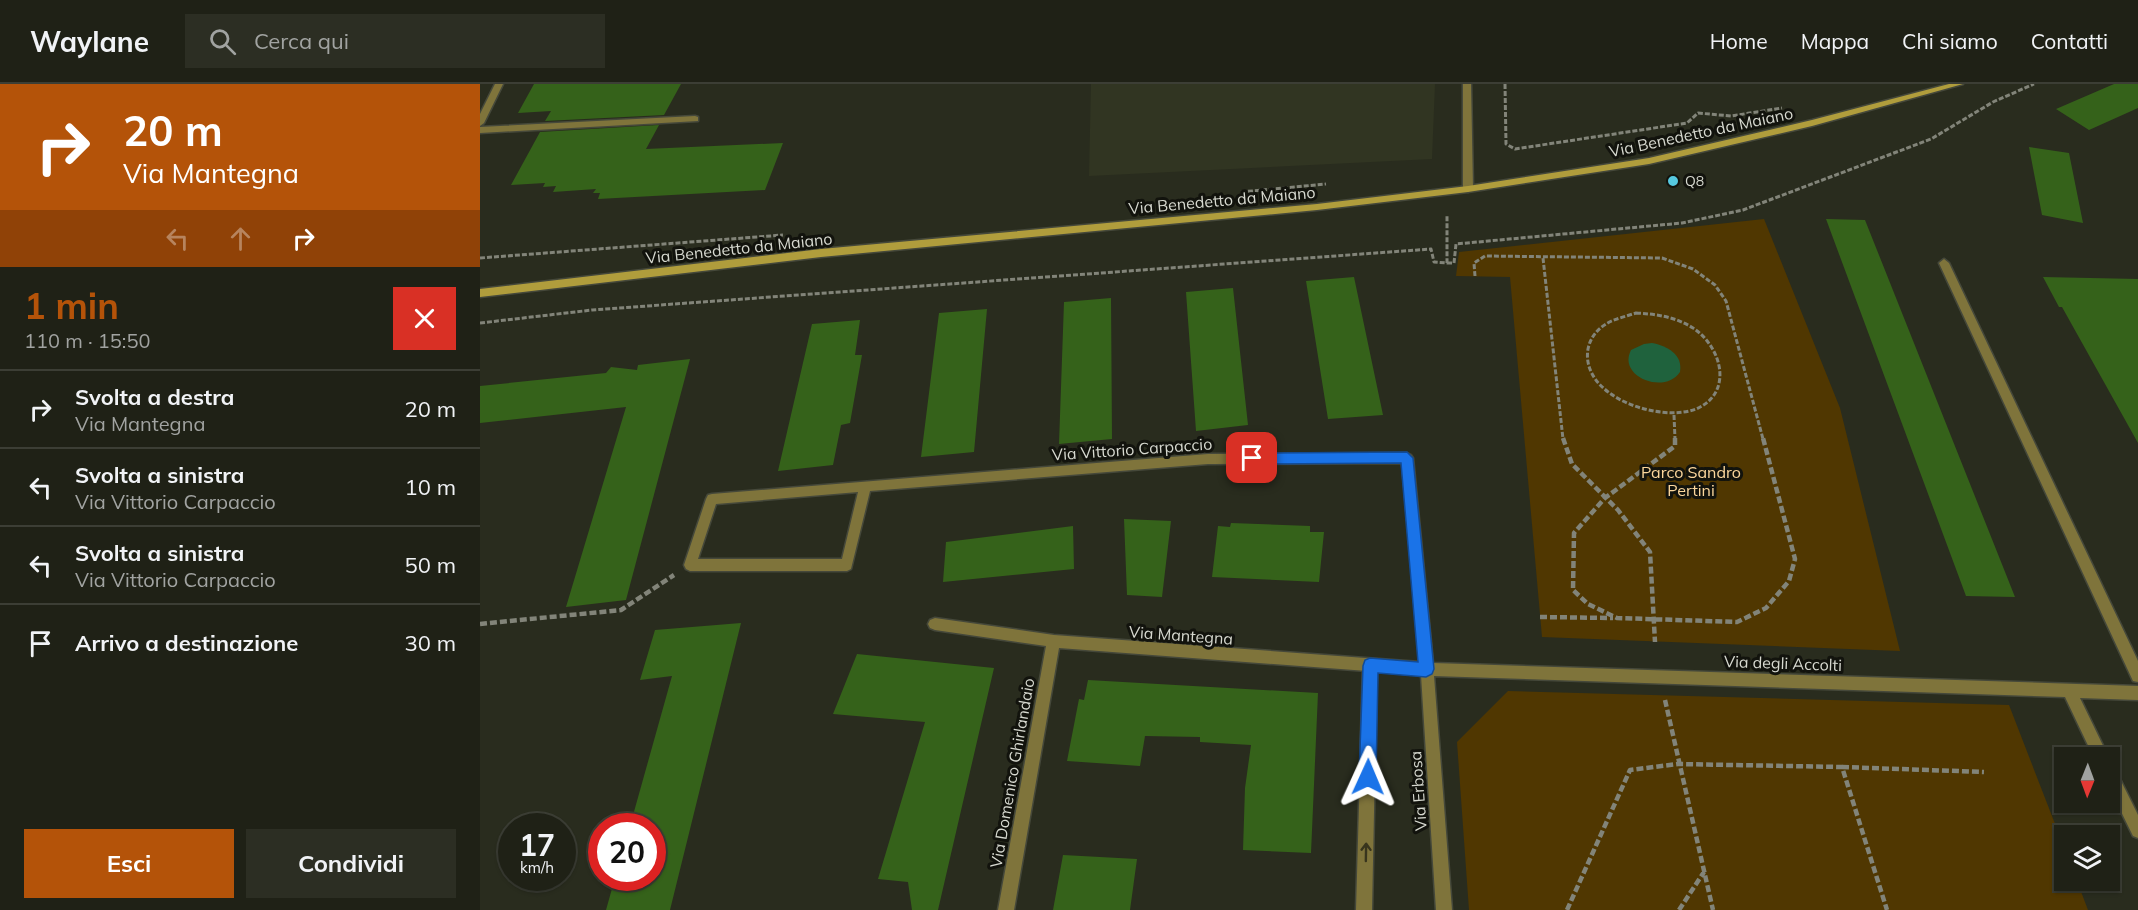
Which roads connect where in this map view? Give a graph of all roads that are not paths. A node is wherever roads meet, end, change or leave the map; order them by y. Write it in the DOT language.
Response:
graph roads {
  1 [pos="499,84"];
  2 [pos="1467,84"];
  3 [pos="1959,84"];
  4 [pos="695,119"];
  5 [pos="480,123"];
  6 [pos="480,130"];
  7 [pos="1468,189"];
  8 [pos="1944,263"];
  9 [pos="480,293"];
  10 [pos="865,487"];
  11 [pos="934,624"];
  12 [pos="1054,641"];
  13 [pos="1370,666"];
  14 [pos="1426,669"];
  15 [pos="2138,676"];
  16 [pos="2069,690"];
  17 [pos="2138,693"];
  18 [pos="2097,747"];
  19 [pos="2120,794"];
  20 [pos="2138,831"];
  21 [pos="1006,910"];
  22 [pos="1364,910"];
  23 [pos="1444,910"];
  1 -- 5 [label="street"];
  2 -- 7 [label="street"];
  3 -- 7 [label="main road, Via Benedetto da Maiano"];
  4 -- 6 [label="street"];
  7 -- 9 [label="main road, Via Benedetto da Maiano"];
  8 -- 15 [label="street"];
  10 -- 10 [label="street, Via Vittorio Carpaccio"];
  10 -- 14 [label="street, Via Vittorio Carpaccio"];
  11 -- 12 [label="street, Via Mantegna"];
  12 -- 13 [label="street, Via Mantegna"];
  12 -- 21 [label="street, Via Domenico Ghirlandaio"];
  13 -- 14 [label="street, Via Mantegna"];
  22 -- 13 [label="street, one-way"];
  14 -- 16 [label="street, Via degli Accolti"];
  14 -- 23 [label="street, Via Erbosa"];
  16 -- 17 [label="street, Via degli Accolti"];
  16 -- 18 [label="street"];
  19 -- 20 [label="street"];
}
